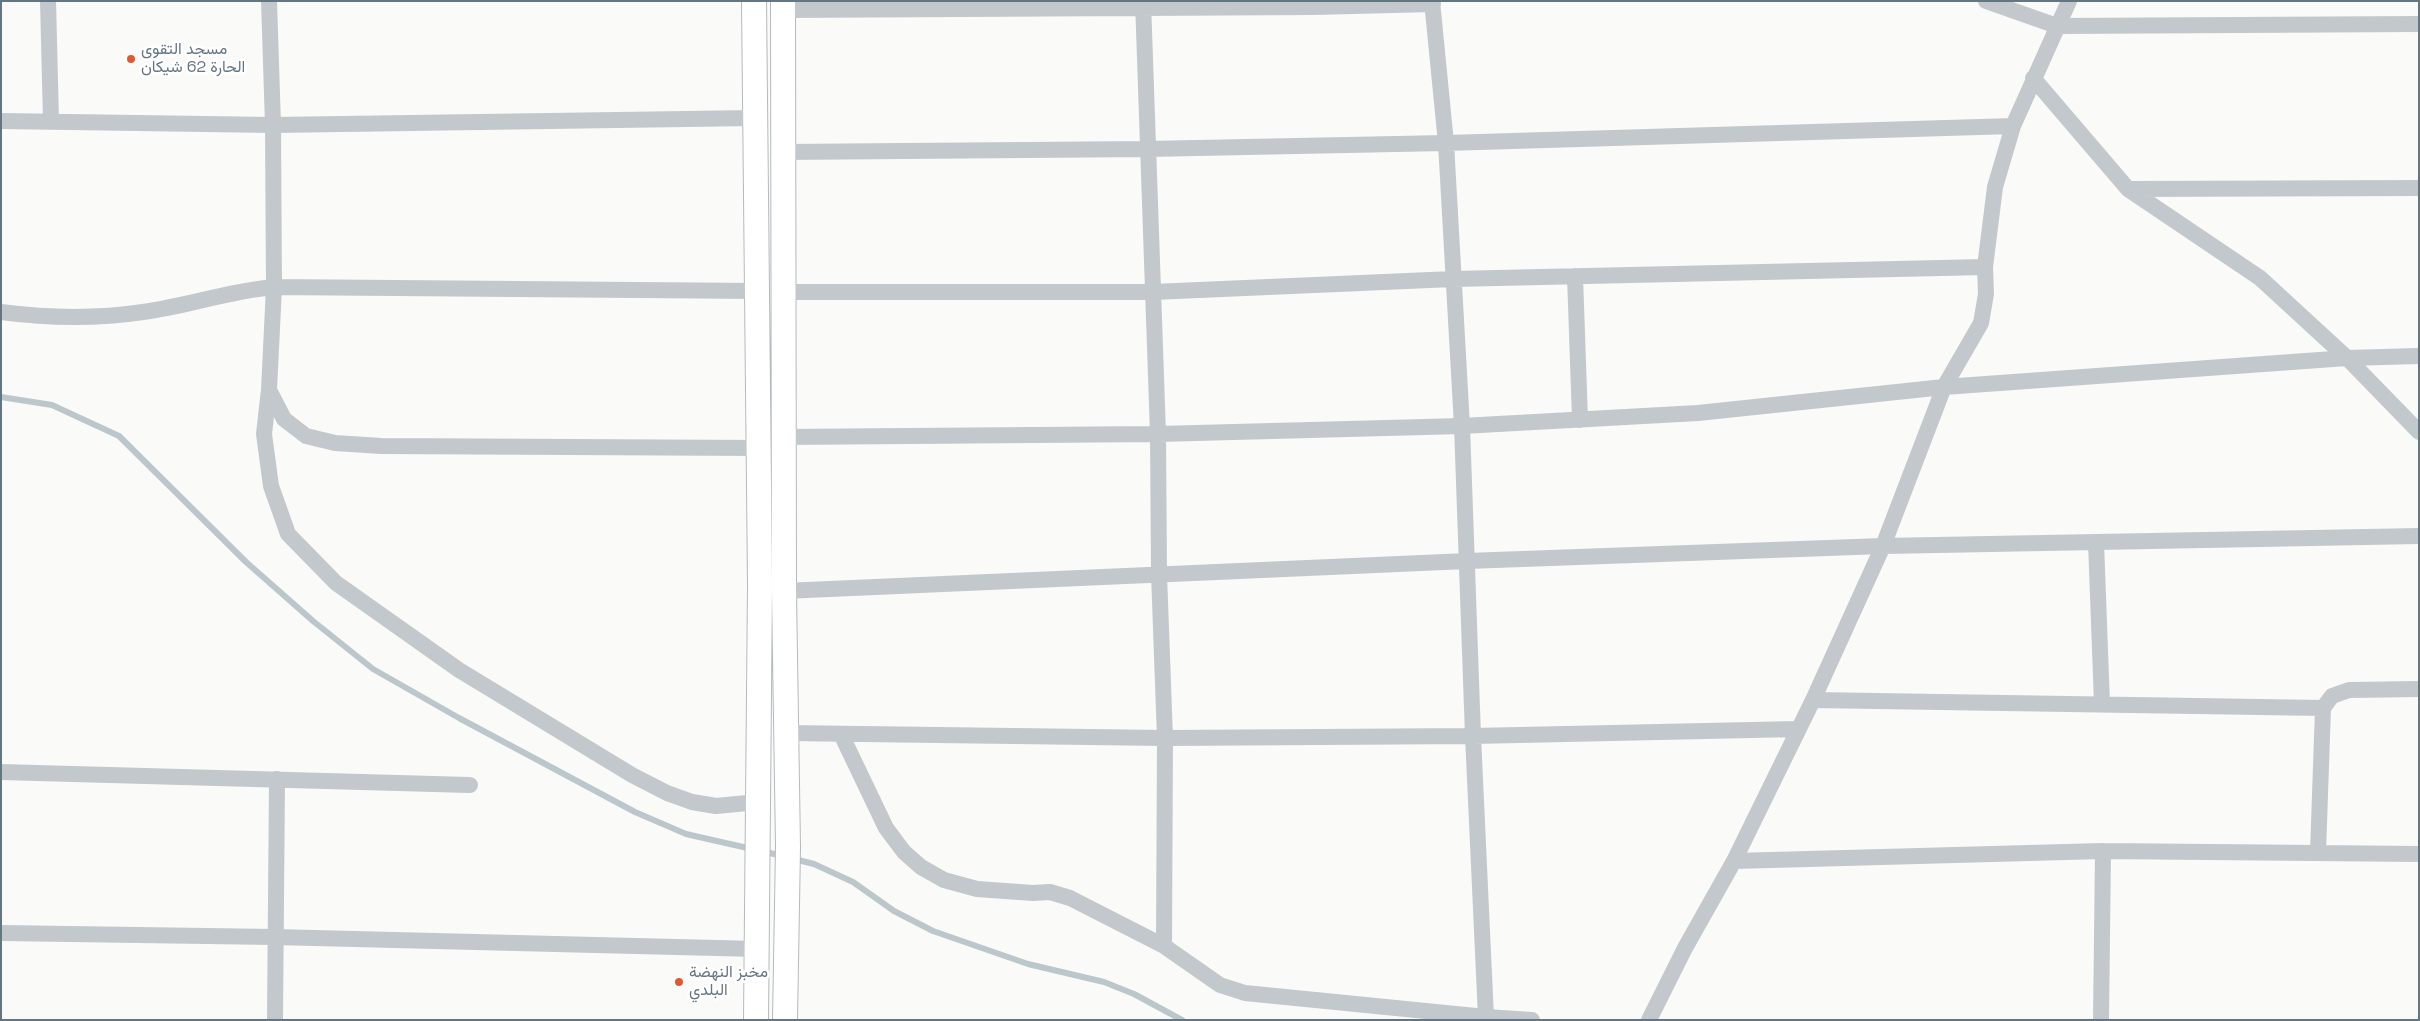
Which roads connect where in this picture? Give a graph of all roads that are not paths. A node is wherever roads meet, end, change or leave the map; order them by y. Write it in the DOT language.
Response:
graph roads {
  1 [pos="48,1"];
  2 [pos="269,1"];
  3 [pos="754,1"];
  4 [pos="1986,1"];
  5 [pos="2069,1"];
  6 [pos="1433,3"];
  7 [pos="1314,4"];
  8 [pos="1072,5"];
  9 [pos="1143,5"];
  10 [pos="783,6"];
  11 [pos="2419,24"];
  12 [pos="2057,26"];
  13 [pos="2033,78"];
  14 [pos="755,118"];
  15 [pos="1,121"];
  16 [pos="51,121"];
  17 [pos="273,125"];
  18 [pos="2013,126"];
  19 [pos="1446,143"];
  20 [pos="1147,149"];
  21 [pos="783,152"];
  22 [pos="2419,188"];
  23 [pos="2128,189"];
  24 [pos="1985,267"];
  25 [pos="1575,276"];
  26 [pos="1454,279"];
  27 [pos="274,287"];
  28 [pos="758,291"];
  29 [pos="783,292"];
  30 [pos="1153,292"];
  31 [pos="1,312"];
  32 [pos="2419,356"];
  33 [pos="2347,358"];
  34 [pos="1944,387"];
  35 [pos="269,390"];
  36 [pos="1580,420"];
  37 [pos="1462,426"];
  38 [pos="2419,432"];
  39 [pos="1158,434"];
  40 [pos="783,438"];
  41 [pos="758,448"];
  42 [pos="2419,536"];
  43 [pos="2096,542"];
  44 [pos="1883,546"];
  45 [pos="1467,561"];
  46 [pos="1158,574"];
  47 [pos="784,591"];
  48 [pos="2419,689"];
  49 [pos="1813,700"];
  50 [pos="2102,704"];
  51 [pos="2323,708"];
  52 [pos="1798,729"];
  53 [pos="786,733"];
  54 [pos="841,734"];
  55 [pos="1472,736"];
  56 [pos="1166,738"];
  57 [pos="1,772"];
  58 [pos="277,779"];
  59 [pos="470,785"];
  60 [pos="758,802"];
  61 [pos="2103,851"];
  62 [pos="2318,853"];
  63 [pos="2419,854"];
  64 [pos="1734,861"];
  65 [pos="1,933"];
  66 [pos="274,937"];
  67 [pos="1164,946"];
  68 [pos="757,949"];
  69 [pos="1487,1019"];
  70 [pos="274,1020"];
  71 [pos="756,1020"];
  72 [pos="785,1020"];
  73 [pos="1532,1020"];
  74 [pos="1649,1020"];
  75 [pos="2101,1020"];
  1 -- 16 [label="street"];
  2 -- 17 [label="street"];
  3 -- 14 [label="main road"];
  4 -- 12 [label="street"];
  5 -- 12 [label="street"];
  6 -- 7 [label="street"];
  6 -- 19 [label="street"];
  7 -- 9 [label="street"];
  8 -- 9 [label="street"];
  8 -- 10 [label="street"];
  9 -- 20 [label="street"];
  10 -- 21 [label="main road"];
  11 -- 12 [label="street"];
  12 -- 13 [label="street"];
  13 -- 18 [label="street"];
  13 -- 23 [label="street"];
  14 -- 17 [label="street"];
  14 -- 28 [label="main road"];
  15 -- 16 [label="street"];
  16 -- 17 [label="street"];
  17 -- 27 [label="street"];
  18 -- 19 [label="street"];
  18 -- 24 [label="street"];
  19 -- 20 [label="street"];
  19 -- 26 [label="street"];
  20 -- 21 [label="street"];
  20 -- 30 [label="street"];
  21 -- 29 [label="main road"];
  22 -- 23 [label="street"];
  23 -- 33 [label="street"];
  24 -- 25 [label="street"];
  24 -- 34 [label="street"];
  25 -- 26 [label="street"];
  25 -- 36 [label="street"];
  26 -- 30 [label="street"];
  26 -- 37 [label="street"];
  27 -- 28 [label="street"];
  27 -- 31 [label="street"];
  27 -- 35 [label="street"];
  28 -- 41 [label="main road"];
  29 -- 30 [label="street"];
  29 -- 40 [label="main road"];
  30 -- 39 [label="street"];
  32 -- 33 [label="street"];
  33 -- 34 [label="street"];
  33 -- 38 [label="street"];
  34 -- 36 [label="street"];
  34 -- 44 [label="street"];
  35 -- 41 [label="street"];
  35 -- 60 [label="street"];
  36 -- 37 [label="street"];
  37 -- 39 [label="street"];
  37 -- 45 [label="street"];
  39 -- 40 [label="street"];
  39 -- 46 [label="street"];
  40 -- 47 [label="main road"];
  41 -- 60 [label="main road"];
  42 -- 43 [label="street"];
  43 -- 44 [label="street"];
  43 -- 50 [label="street"];
  44 -- 45 [label="street"];
  44 -- 49 [label="street"];
  45 -- 46 [label="street"];
  45 -- 55 [label="street"];
  46 -- 47 [label="street"];
  46 -- 56 [label="street"];
  47 -- 53 [label="main road"];
  48 -- 51 [label="street"];
  49 -- 50 [label="street"];
  49 -- 52 [label="street"];
  50 -- 51 [label="street"];
  51 -- 62 [label="street"];
  52 -- 55 [label="street"];
  52 -- 64 [label="street"];
  53 -- 54 [label="street"];
  53 -- 72 [label="main road"];
  54 -- 56 [label="street"];
  54 -- 67 [label="street"];
  55 -- 56 [label="street"];
  55 -- 69 [label="street"];
  56 -- 67 [label="street"];
  57 -- 58 [label="street"];
  58 -- 59 [label="street"];
  58 -- 66 [label="street"];
  60 -- 68 [label="main road"];
  61 -- 62 [label="street"];
  61 -- 64 [label="street"];
  61 -- 75 [label="street"];
  62 -- 63 [label="street"];
  64 -- 74 [label="street"];
  65 -- 66 [label="street"];
  66 -- 68 [label="street"];
  66 -- 70 [label="street"];
  67 -- 69 [label="street"];
  68 -- 71 [label="main road"];
  69 -- 73 [label="street"];
}
